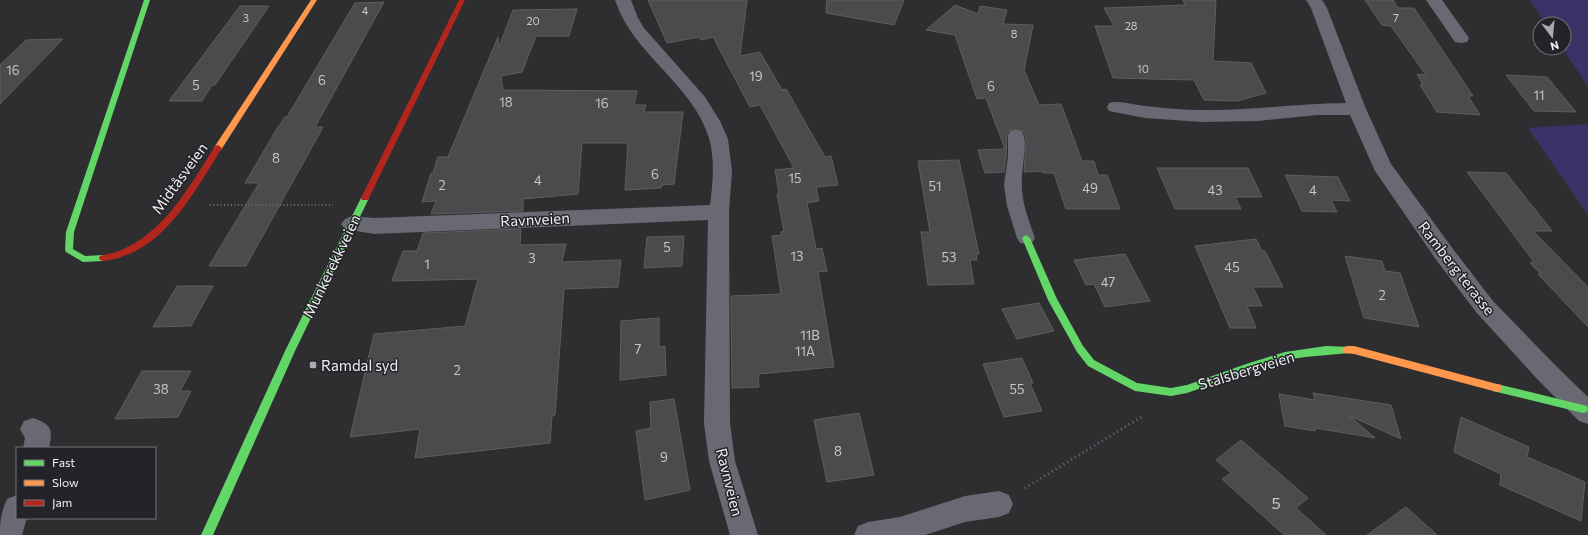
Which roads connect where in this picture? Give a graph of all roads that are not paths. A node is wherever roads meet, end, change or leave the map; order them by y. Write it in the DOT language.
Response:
graph roads {
  1 [pos="147,0"];
  2 [pos="314,0"];
  3 [pos="462,0"];
  4 [pos="623,0"];
  5 [pos="1314,0"];
  6 [pos="1434,0"];
  7 [pos="1461,38"];
  8 [pos="1116,107"];
  9 [pos="1358,109"];
  10 [pos="1016,135"];
  11 [pos="719,212"];
  12 [pos="352,224"];
  13 [pos="1026,238"];
  14 [pos="1586,411"];
  15 [pos="999,504"];
  16 [pos="16,511"];
  17 [pos="8,535"];
  18 [pos="207,535"];
  19 [pos="744,535"];
  20 [pos="868,535"];
  1 -- 2 [label="street, Midtåsveien"];
  3 -- 12 [label="street, Munkerekkveien"];
  4 -- 11 [label="street, Ravnveien"];
  5 -- 9 [label="street, Ramberg terasse"];
  6 -- 7 [label="street"];
  8 -- 9 [label="street"];
  9 -- 14 [label="street, Ramberg terasse"];
  10 -- 13 [label="lane"];
  11 -- 12 [label="street, Ravnveien"];
  11 -- 19 [label="street, Ravnveien"];
  12 -- 18 [label="street, Munkerekkveien"];
  13 -- 14 [label="street, Stalsbergveien"];
  15 -- 20 [label="street"];
  16 -- 17 [label="street"];
}
